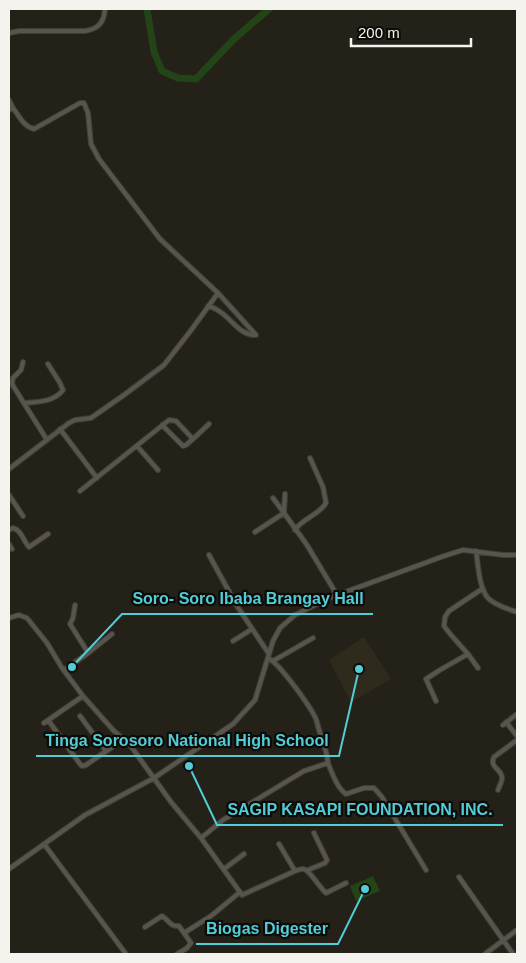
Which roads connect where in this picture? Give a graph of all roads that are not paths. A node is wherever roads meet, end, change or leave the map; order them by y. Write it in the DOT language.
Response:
graph roads {
  1 [pos="105,9"];
  2 [pos="9,33"];
  3 [pos="9,100"];
  4 [pos="11,109"];
  5 [pos="218,293"];
  6 [pos="208,306"];
  7 [pos="23,362"];
  8 [pos="48,364"];
  9 [pos="11,385"];
  10 [pos="24,403"];
  11 [pos="209,424"];
  12 [pos="162,426"];
  13 [pos="60,429"];
  14 [pos="193,439"];
  15 [pos="47,440"];
  16 [pos="137,446"];
  17 [pos="310,458"];
  18 [pos="9,470"];
  19 [pos="158,470"];
  20 [pos="97,478"];
  21 [pos="80,491"];
  22 [pos="285,494"];
  23 [pos="9,496"];
  24 [pos="273,498"];
  25 [pos="284,513"];
  26 [pos="23,516"];
  27 [pos="9,530"];
  28 [pos="295,530"];
  29 [pos="255,532"];
  30 [pos="48,534"];
  31 [pos="9,544"];
  32 [pos="12,549"];
  33 [pos="476,551"];
  34 [pos="209,555"];
  35 [pos="517,555"];
  36 [pos="482,589"];
  37 [pos="337,595"];
  38 [pos="75,605"];
  39 [pos="517,612"];
  40 [pos="9,618"];
  41 [pos="252,629"];
  42 [pos="112,634"];
  43 [pos="313,638"];
  44 [pos="233,641"];
  45 [pos="87,654"];
  46 [pos="468,654"];
  47 [pos="270,658"];
  48 [pos="478,668"];
  49 [pos="64,670"];
  50 [pos="83,696"];
  51 [pos="436,701"];
  52 [pos="517,714"];
  53 [pos="80,716"];
  54 [pos="48,720"];
  55 [pos="44,723"];
  56 [pos="517,736"];
  57 [pos="124,739"];
  58 [pos="517,740"];
  59 [pos="106,751"];
  60 [pos="328,763"];
  61 [pos="154,778"];
  62 [pos="498,790"];
  63 [pos="314,833"];
  64 [pos="201,838"];
  65 [pos="44,844"];
  66 [pos="279,844"];
  67 [pos="244,854"];
  68 [pos="9,869"];
  69 [pos="224,869"];
  70 [pos="308,870"];
  71 [pos="426,870"];
  72 [pos="295,871"];
  73 [pos="460,877"];
  74 [pos="346,883"];
  75 [pos="240,892"];
  76 [pos="145,927"];
  77 [pos="517,930"];
  78 [pos="184,933"];
  79 [pos="503,941"];
  80 [pos="126,954"];
  81 [pos="177,954"];
  82 [pos="485,954"];
  83 [pos="513,954"];
  1 -- 2 [label="street"];
  3 -- 4 [label="street"];
  4 -- 5 [label="street"];
  5 -- 6 [label="street"];
  5 -- 6 [label="street"];
  6 -- 13 [label="street"];
  7 -- 9 [label="street"];
  8 -- 10 [label="street"];
  9 -- 10 [label="street"];
  10 -- 15 [label="street"];
  11 -- 14 [label="street"];
  12 -- 14 [label="street"];
  12 -- 14 [label="street"];
  12 -- 16 [label="street"];
  13 -- 15 [label="street"];
  13 -- 20 [label="street"];
  15 -- 18 [label="street"];
  16 -- 19 [label="street"];
  16 -- 20 [label="street"];
  17 -- 28 [label="street"];
  20 -- 21 [label="street"];
  22 -- 25 [label="street"];
  23 -- 26 [label="street"];
  24 -- 25 [label="street"];
  25 -- 28 [label="street"];
  25 -- 29 [label="street"];
  27 -- 30 [label="street"];
  28 -- 37 [label="street"];
  31 -- 32 [label="street"];
  33 -- 35 [label="street"];
  33 -- 36 [label="street"];
  33 -- 37 [label="street"];
  34 -- 41 [label="street"];
  36 -- 39 [label="street"];
  36 -- 46 [label="street"];
  37 -- 47 [label="street"];
  38 -- 45 [label="street"];
  40 -- 49 [label="street"];
  41 -- 44 [label="street"];
  41 -- 47 [label="street"];
  42 -- 45 [label="street"];
  43 -- 47 [label="street"];
  45 -- 49 [label="street"];
  46 -- 48 [label="street"];
  46 -- 51 [label="street"];
  47 -- 60 [label="street"];
  47 -- 61 [label="street"];
  49 -- 50 [label="street"];
  50 -- 54 [label="street"];
  50 -- 57 [label="street"];
  52 -- 56 [label="street"];
  53 -- 59 [label="street"];
  54 -- 55 [label="street"];
  54 -- 59 [label="street"];
  57 -- 59 [label="street"];
  57 -- 61 [label="street"];
  58 -- 62 [label="street"];
  60 -- 64 [label="street"];
  60 -- 71 [label="street"];
  61 -- 64 [label="street"];
  61 -- 65 [label="street"];
  63 -- 70 [label="street"];
  64 -- 69 [label="street"];
  65 -- 68 [label="street"];
  65 -- 80 [label="street"];
  66 -- 72 [label="street"];
  67 -- 69 [label="street"];
  69 -- 75 [label="street"];
  70 -- 72 [label="street"];
  70 -- 74 [label="street"];
  72 -- 75 [label="street"];
  73 -- 79 [label="street"];
  75 -- 78 [label="street"];
  76 -- 78 [label="street"];
  77 -- 79 [label="street"];
  78 -- 81 [label="street"];
  79 -- 82 [label="street"];
  79 -- 83 [label="street"];
}
